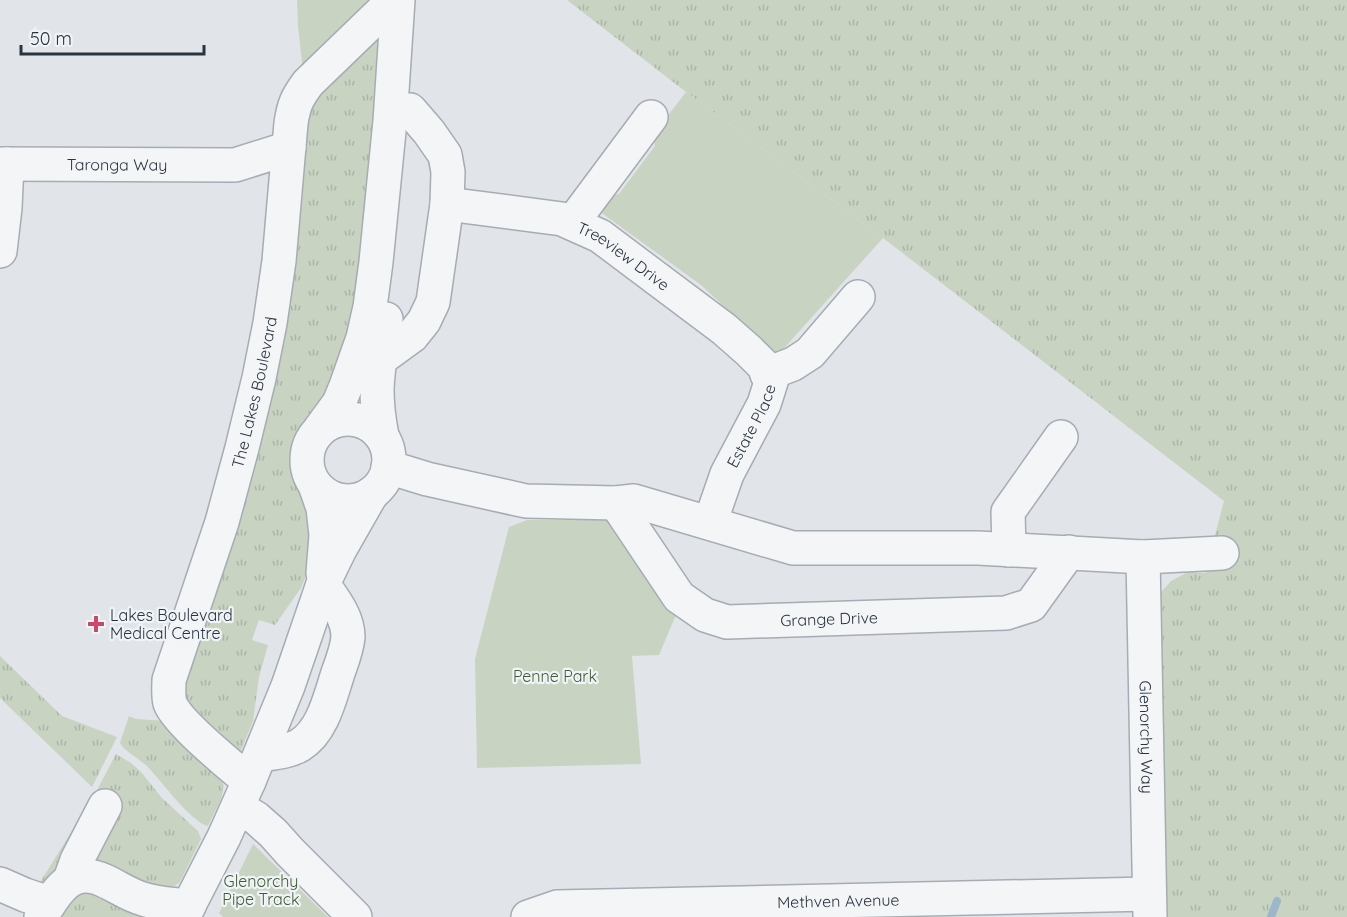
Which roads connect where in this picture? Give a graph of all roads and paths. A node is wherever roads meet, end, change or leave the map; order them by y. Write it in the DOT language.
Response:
graph roads {
  1 [pos="394,0"];
  2 [pos="398,0"];
  3 [pos="414,0"];
  4 [pos="410,110"];
  5 [pos="651,117"];
  6 [pos="289,148"];
  7 [pos="4,164"];
  8 [pos="235,165"];
  9 [pos="287,187"];
  10 [pos="447,204"];
  11 [pos="572,223"];
  12 [pos="0,251"];
  13 [pos="858,297"];
  14 [pos="379,360"];
  15 [pos="767,374"];
  16 [pos="320,429"];
  17 [pos="1061,437"];
  18 [pos="381,465"];
  19 [pos="315,485"];
  20 [pos="616,503"];
  21 [pos="710,523"];
  22 [pos="1009,549"];
  23 [pos="1069,552"];
  24 [pos="1222,553"];
  25 [pos="1143,557"];
  26 [pos="323,584"];
  27 [pos="249,781"];
  28 [pos="105,806"];
  29 [pos="224,837"];
  30 [pos="290,852"];
  31 [pos="0,884"];
  32 [pos="0,890"];
  33 [pos="46,904"];
  34 [pos="1150,905"];
  35 [pos="186,911"];
  36 [pos="355,917"];
  37 [pos="528,917"];
  1 -- 6 [label="street, The Lakes Boulevard"];
  2 -- 16 [label="street"];
  3 -- 4 [label="street"];
  4 -- 10 [label="street"];
  4 -- 14 [label="street"];
  5 -- 11 [label="street"];
  6 -- 8 [label="street, Taronga Way"];
  6 -- 9 [label="street, The Lakes Boulevard"];
  7 -- 8 [label="street, Taronga Way"];
  7 -- 12 [label="street"];
  8 -- 9 [label="street, Taronga Way"];
  9 -- 27 [label="street, The Lakes Boulevard"];
  10 -- 11 [label="street, Treeview Drive"];
  10 -- 14 [label="street"];
  11 -- 15 [label="street, Treeview Drive"];
  13 -- 15 [label="street, Estate Place"];
  14 -- 18 [label="street"];
  15 -- 21 [label="street, Estate Place"];
  16 -- 18 [label="street"];
  16 -- 19 [label="street"];
  17 -- 22 [label="street"];
  18 -- 19 [label="street"];
  18 -- 20 [label="street"];
  18 -- 26 [label="street"];
  19 -- 26 [label="street"];
  20 -- 21 [label="street"];
  20 -- 23 [label="street, Grange Drive"];
  21 -- 22 [label="street"];
  22 -- 23 [label="street"];
  23 -- 25 [label="street"];
  24 -- 25 [label="street"];
  25 -- 34 [label="street, Glenorchy Way"];
  26 -- 27 [label="street"];
  26 -- 27 [label="street"];
  27 -- 29 [label="street"];
  27 -- 30 [label="street"];
  28 -- 33 [label="street"];
  29 -- 30 [label="street"];
  29 -- 35 [label="street"];
  30 -- 36 [label="street"];
  31 -- 33 [label="street"];
  32 -- 33 [label="street"];
  33 -- 35 [label="street"];
  34 -- 37 [label="street, Methven Avenue"];
}
